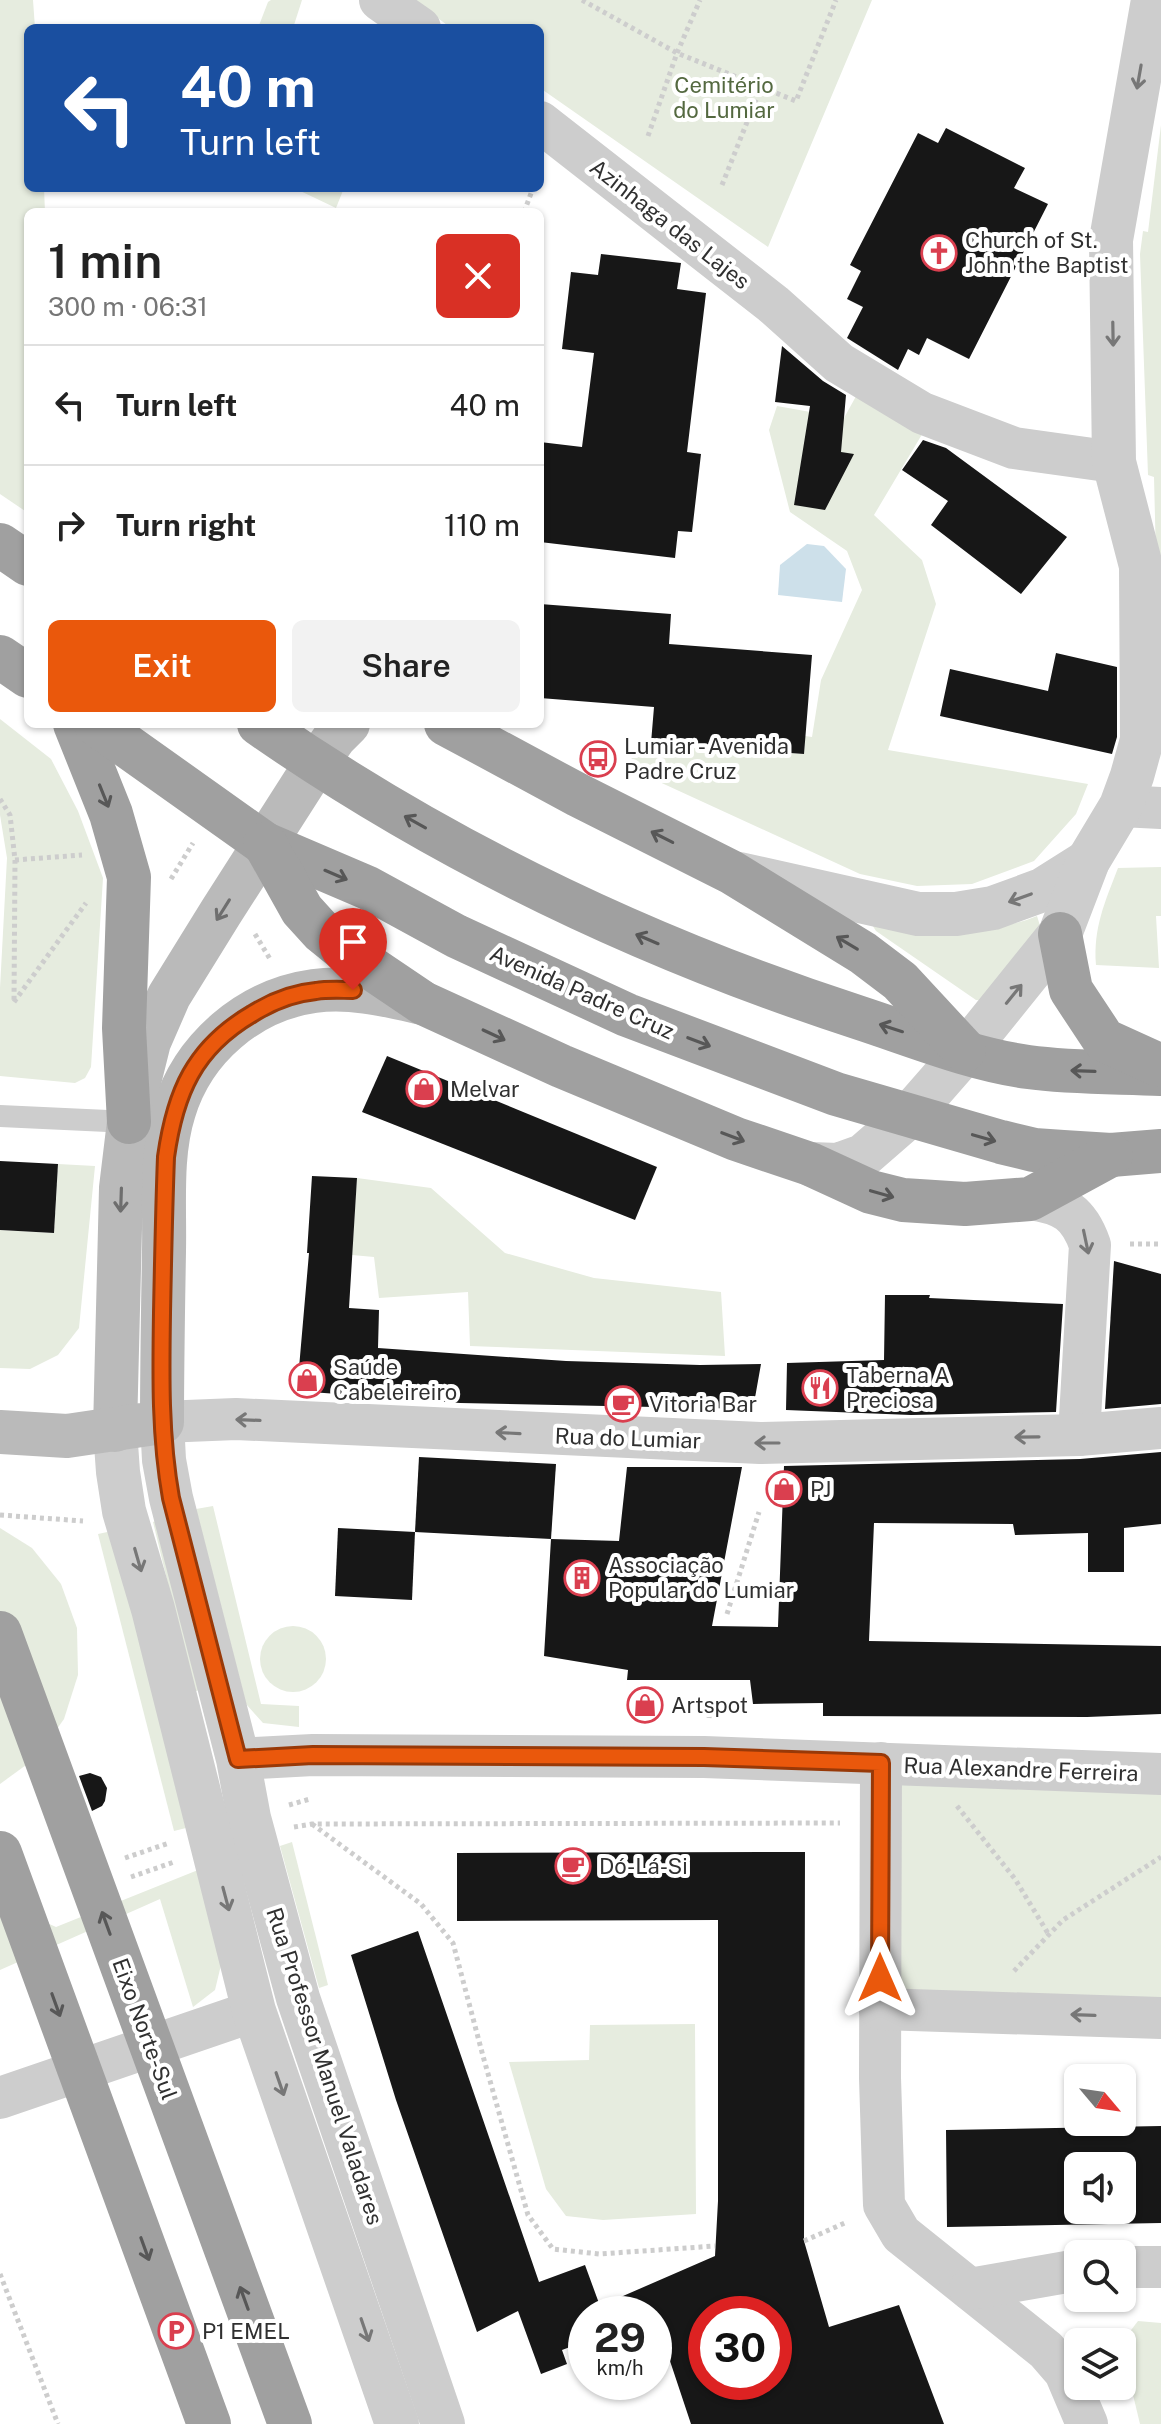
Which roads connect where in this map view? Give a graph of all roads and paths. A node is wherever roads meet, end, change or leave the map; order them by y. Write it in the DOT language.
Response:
graph roads {
  1 [pos="380,0"];
  2 [pos="582,0"];
  3 [pos="700,0"];
  4 [pos="836,0"];
  5 [pos="1153,0"];
  6 [pos="414,24"];
  7 [pos="677,53"];
  8 [pos="761,87"];
  9 [pos="544,125"];
  10 [pos="648,136"];
  11 [pos="722,185"];
  12 [pos="1114,462"];
  13 [pos="0,545"];
  14 [pos="24,561"];
  15 [pos="0,657"];
  16 [pos="24,673"];
  17 [pos="77,728"];
  18 [pos="102,728"];
  19 [pos="265,728"];
  20 [pos="344,728"];
  21 [pos="454,728"];
  22 [pos="317,762"];
  23 [pos="0,799"];
  24 [pos="1141,807"];
  25 [pos="265,844"];
  26 [pos="123,853"];
  27 [pos="15,860"];
  28 [pos="1088,861"];
  29 [pos="731,872"];
  30 [pos="1060,934"];
  31 [pos="14,1002"];
  32 [pos="423,1003"];
  33 [pos="965,1052"];
  34 [pos="1161,1066"];
  35 [pos="1161,1074"];
  36 [pos="0,1116"];
  37 [pos="909,1116"];
  38 [pos="129,1122"];
  39 [pos="1161,1151"];
  40 [pos="1111,1155"];
  41 [pos="810,1164"];
  42 [pos="1030,1199"];
  43 [pos="162,1422"];
  44 [pos="1161,1428"];
  45 [pos="115,1430"];
  46 [pos="0,1432"];
  47 [pos="1079,1435"];
  48 [pos="124,1511"];
  49 [pos="759,1512"];
  50 [pos="0,1515"];
  51 [pos="153,1609"];
  52 [pos="727,1614"];
  53 [pos="0,1633"];
  54 [pos="238,1759"];
  55 [pos="881,1763"];
  56 [pos="926,1765"];
  57 [pos="1161,1774"];
  58 [pos="881,1823"];
  59 [pos="312,1824"];
  60 [pos="253,1834"];
  61 [pos="0,1853"];
  62 [pos="1161,1857"];
  63 [pos="1049,1935"];
  64 [pos="298,1998"];
  65 [pos="880,2009"];
  66 [pos="254,2011"];
  67 [pos="986,2011"];
  68 [pos="1161,2018"];
  69 [pos="0,2098"];
  70 [pos="884,2205"];
  71 [pos="804,2241"];
  72 [pos="715,2246"];
  73 [pos="1136,2267"];
  74 [pos="1161,2267"];
  75 [pos="1064,2272"];
  76 [pos="0,2274"];
  77 [pos="970,2289"];
  78 [pos="58,2424"];
  79 [pos="209,2424"];
  80 [pos="290,2424"];
  81 [pos="397,2424"];
  82 [pos="443,2424"];
  83 [pos="1087,2424"];
  1 -- 6 [label="street"];
  2 -- 7 [label="path"];
  3 -- 7 [label="path"];
  4 -- 8 [label="path"];
  5 -- 12 [label="street, one-way"];
  7 -- 8 [label="path"];
  7 -- 10 [label="path"];
  8 -- 11 [label="path"];
  9 -- 12 [label="street, Azinhaga das Lajes"];
  12 -- 24 [label="street"];
  13 -- 14 [label="highway"];
  15 -- 16 [label="highway"];
  17 -- 26 [label="highway, one-way"];
  18 -- 25 [label="highway, Avenida Padre Cruz"];
  19 -- 22 [label="highway"];
  20 -- 22 [label="main road"];
  29 -- 21 [label="highway, one-way"];
  22 -- 25 [label="main road"];
  33 -- 22 [label="highway, one-way"];
  23 -- 27 [label="path"];
  24 -- 28 [label="street"];
  25 -- 32 [label="highway"];
  25 -- 37 [label="highway, Avenida Padre Cruz, one-way"];
  25 -- 38 [label="main road, one-way"];
  26 -- 27 [label="path"];
  26 -- 38 [label="highway"];
  27 -- 31 [label="path"];
  28 -- 29 [label="street, one-way"];
  28 -- 30 [label="street"];
  33 -- 29 [label="highway, one-way"];
  33 -- 30 [label="street, one-way"];
  30 -- 34 [label="highway"];
  32 -- 41 [label="highway, one-way"];
  32 -- 43 [label="main road"];
  35 -- 33 [label="highway, one-way"];
  33 -- 37 [label="street"];
  36 -- 38 [label="lane"];
  37 -- 40 [label="highway, Avenida Padre Cruz, one-way"];
  37 -- 41 [label="street"];
  38 -- 45 [label="main road, one-way"];
  39 -- 40 [label="highway, Avenida Padre Cruz"];
  40 -- 42 [label="highway"];
  41 -- 42 [label="highway, one-way"];
  42 -- 47 [label="street, one-way"];
  43 -- 45 [label="main road, Rua do Lumiar"];
  47 -- 43 [label="street, Rua do Lumiar, one-way"];
  43 -- 54 [label="street, Rua Professor Manuel Valadares"];
  44 -- 47 [label="street, Rua do Lumiar"];
  45 -- 46 [label="main road, Rua do Lumiar"];
  45 -- 48 [label="street, Rua Professor Manuel Valadares"];
  48 -- 50 [label="path"];
  48 -- 51 [label="street, Rua Professor Manuel Valadares, one-way"];
  49 -- 52 [label="path"];
  51 -- 54 [label="street"];
  51 -- 66 [label="street, Rua Professor Manuel Valadares, one-way"];
  80 -- 53 [label="highway, Eixo Norte-Sul, one-way"];
  54 -- 55 [label="street, Rua Alexandre Ferreira"];
  54 -- 60 [label="street, Rua Professor Manuel Valadares"];
  55 -- 56 [label="street, Rua Alexandre Ferreira"];
  55 -- 58 [label="street, Rua Alexandre Ferreira"];
  56 -- 57 [label="street, Rua Alexandre Ferreira"];
  56 -- 63 [label="path"];
  58 -- 59 [label="path"];
  58 -- 65 [label="street, Rua Alexandre Ferreira"];
  59 -- 60 [label="path"];
  59 -- 72 [label="path"];
  60 -- 64 [label="street, Rua Professor Manuel Valadares"];
  61 -- 79 [label="highway, one-way"];
  62 -- 63 [label="path"];
  63 -- 67 [label="path"];
  64 -- 66 [label="street"];
  64 -- 82 [label="street, Rua Professor Manuel Valadares"];
  65 -- 67 [label="street"];
  65 -- 70 [label="street, Rua Alexandre Ferreira"];
  66 -- 69 [label="street"];
  66 -- 81 [label="street, Rua Professor Manuel Valadares, one-way"];
  68 -- 67 [label="street, one-way"];
  70 -- 71 [label="path"];
  70 -- 77 [label="street"];
  73 -- 74 [label="street"];
  75 -- 77 [label="street"];
  76 -- 78 [label="path"];
  77 -- 83 [label="street"];
}
